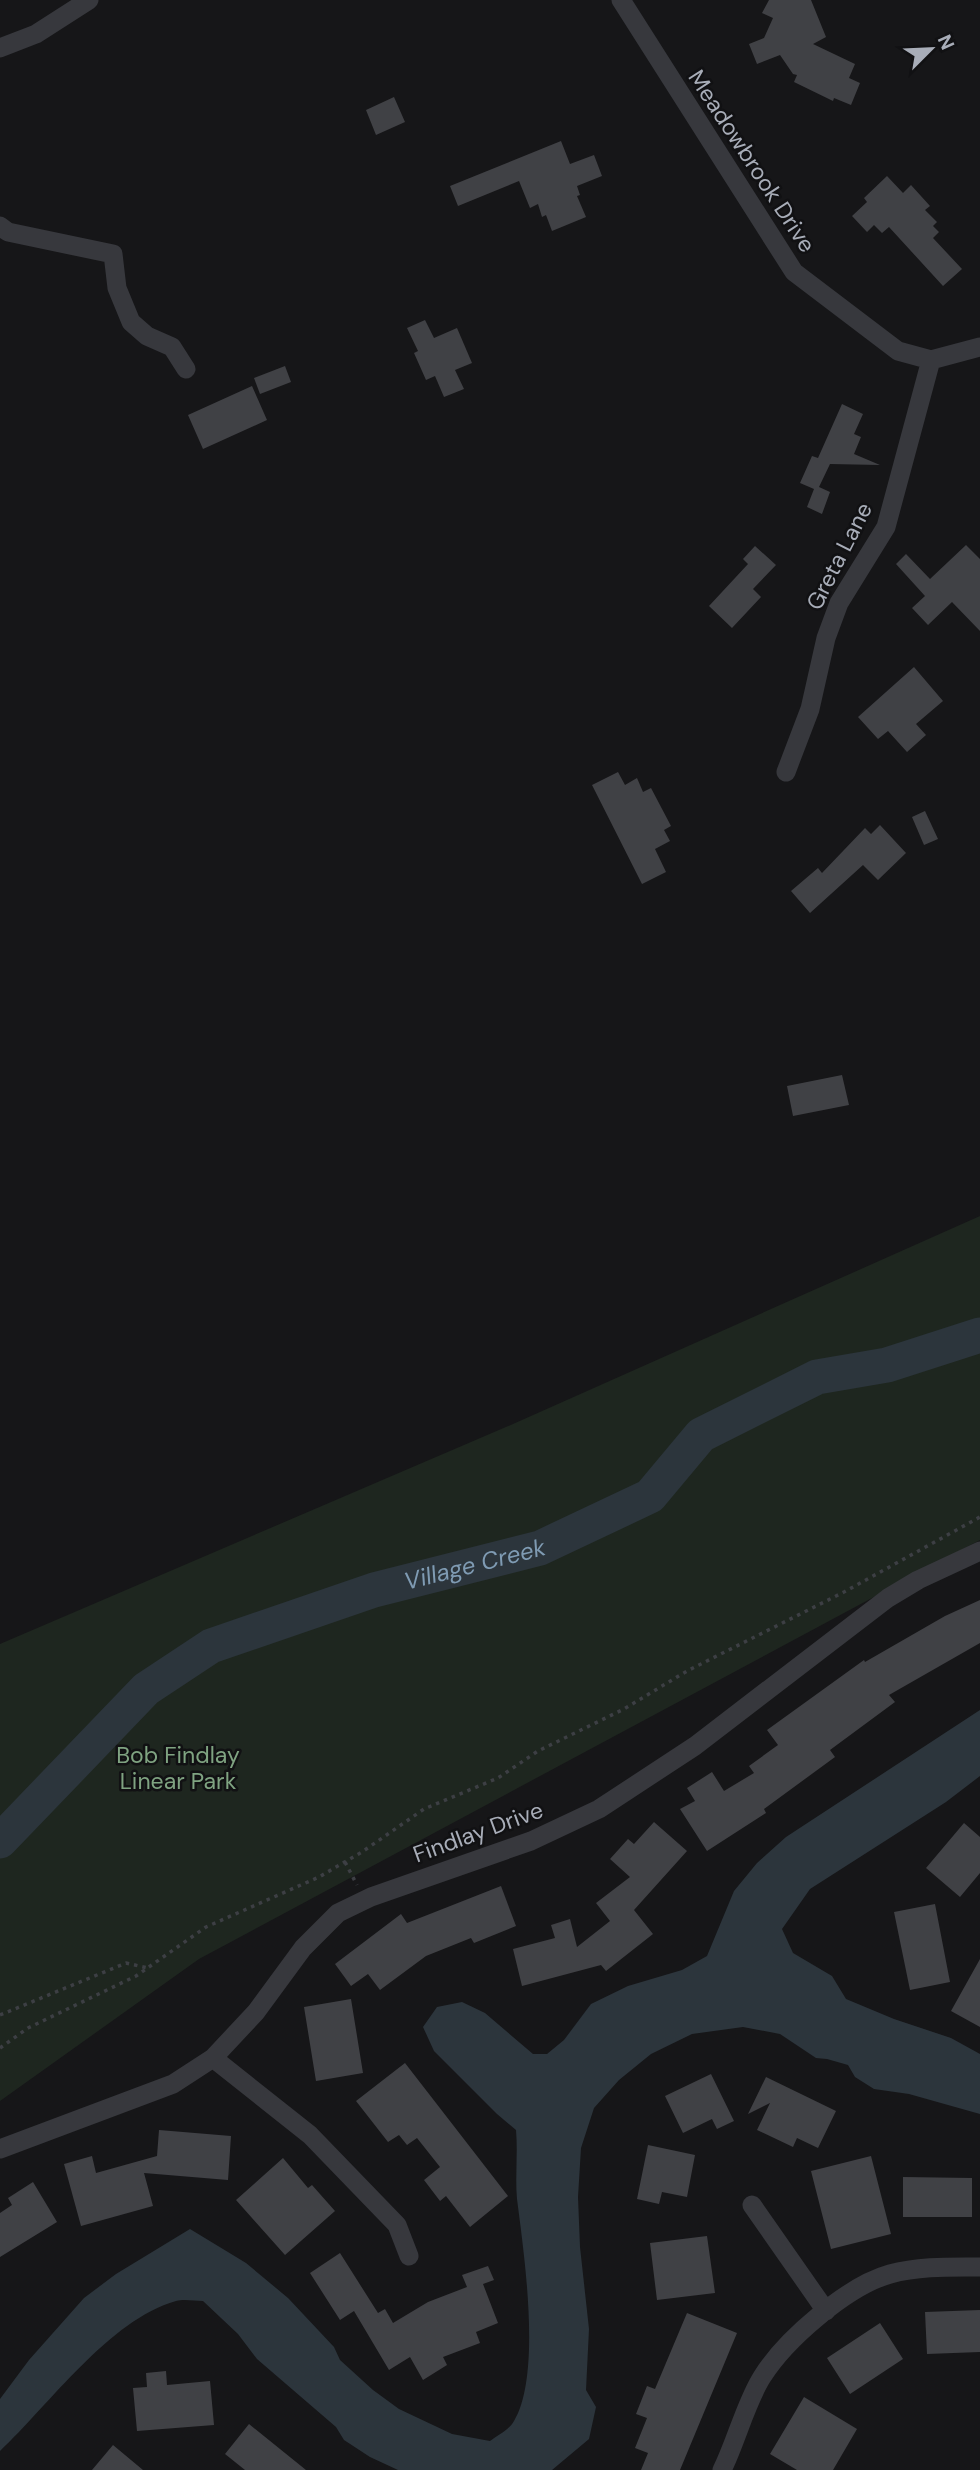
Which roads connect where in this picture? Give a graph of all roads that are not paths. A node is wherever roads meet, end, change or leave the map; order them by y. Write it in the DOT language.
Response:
graph roads {
  1 [pos="89,0"];
  2 [pos="621,0"];
  3 [pos="0,48"];
  4 [pos="0,226"];
  5 [pos="980,347"];
  6 [pos="931,360"];
  7 [pos="186,369"];
  8 [pos="786,772"];
  9 [pos="980,1551"];
  10 [pos="213,2058"];
  11 [pos="0,2149"];
  12 [pos="752,2205"];
  13 [pos="409,2256"];
  14 [pos="980,2267"];
  15 [pos="826,2311"];
  16 [pos="722,2470"];
  1 -- 3 [label="street"];
  2 -- 6 [label="street, Meadowbrook Drive"];
  4 -- 7 [label="street"];
  5 -- 6 [label="street"];
  6 -- 8 [label="street, Greta Lane"];
  9 -- 10 [label="street, Findlay Drive"];
  10 -- 11 [label="street, Findlay Drive"];
  10 -- 13 [label="street"];
  12 -- 15 [label="street"];
  14 -- 15 [label="street"];
  15 -- 16 [label="street"];
}
